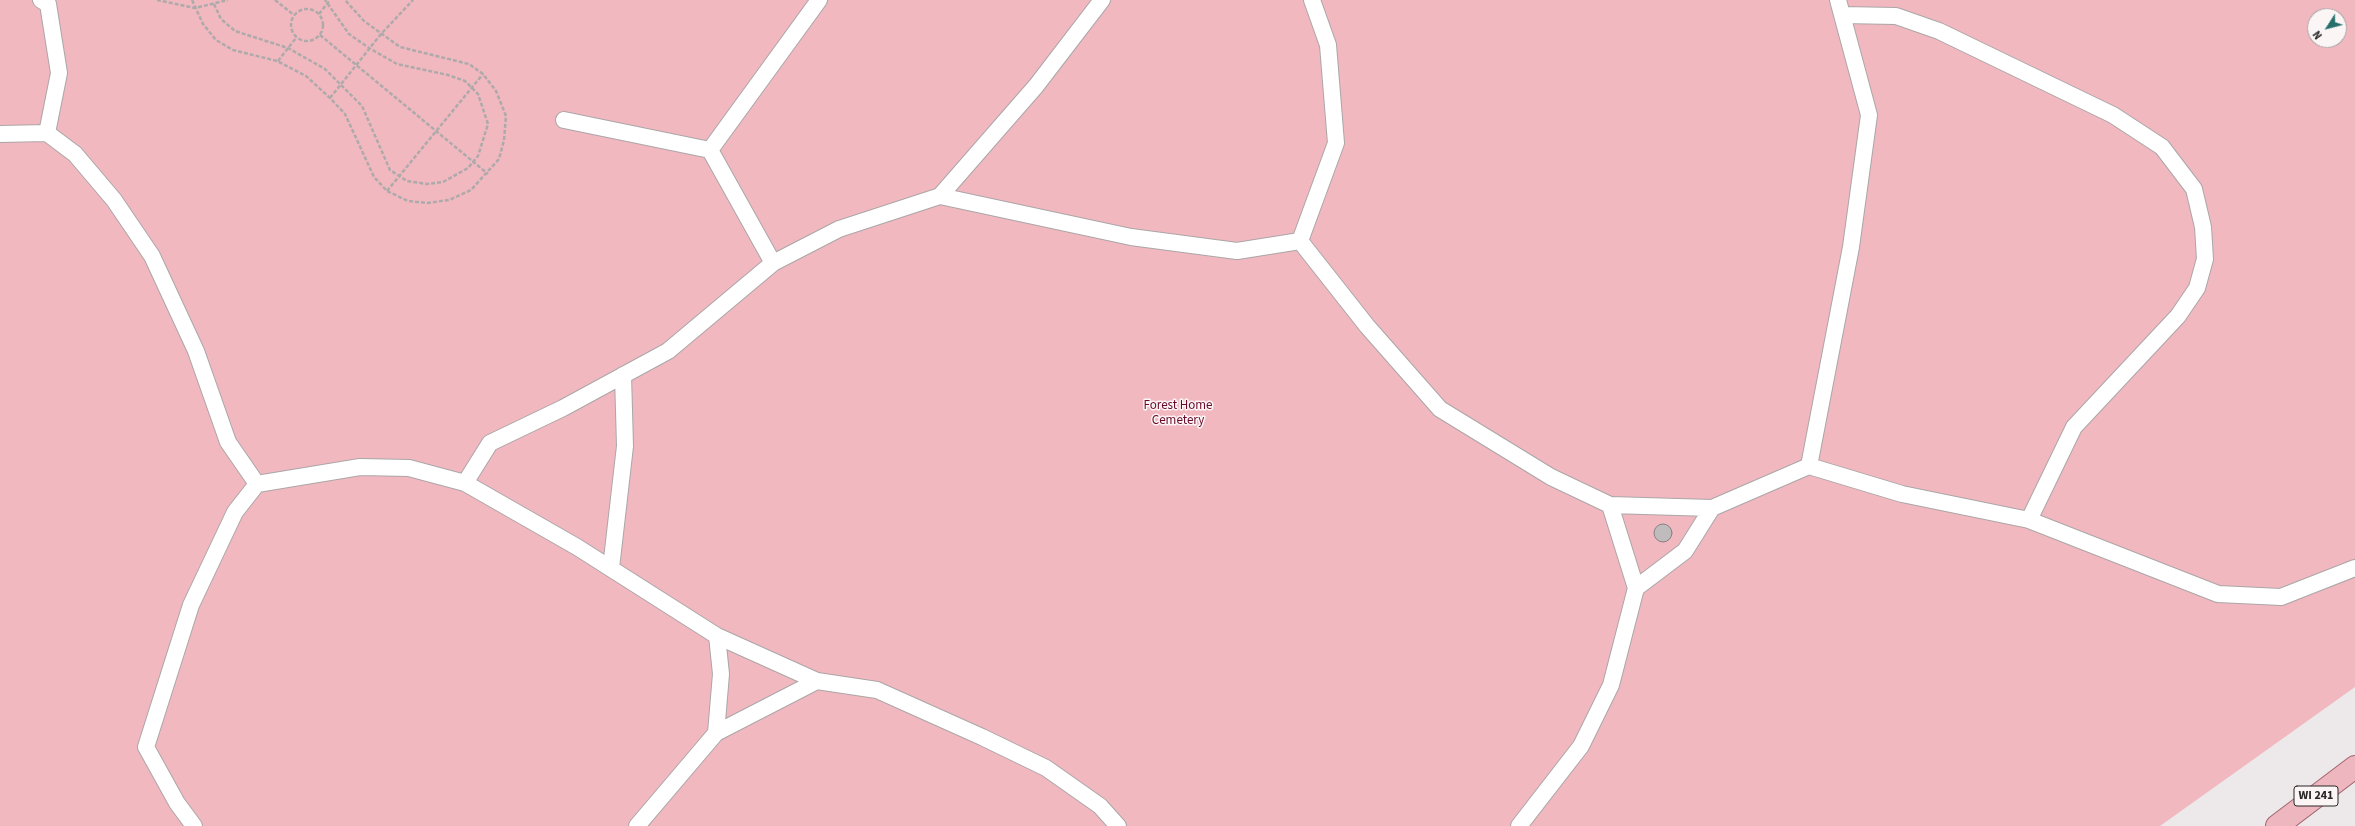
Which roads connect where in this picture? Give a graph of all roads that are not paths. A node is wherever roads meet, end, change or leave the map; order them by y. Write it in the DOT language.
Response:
graph roads {
  1 [pos="41,0"];
  2 [pos="819,0"];
  3 [pos="1102,0"];
  4 [pos="1312,0"];
  5 [pos="1840,7"];
  6 [pos="564,120"];
  7 [pos="47,133"];
  8 [pos="0,134"];
  9 [pos="710,150"];
  10 [pos="940,196"];
  11 [pos="1300,241"];
  12 [pos="773,263"];
  13 [pos="623,375"];
  14 [pos="1809,466"];
  15 [pos="257,484"];
  16 [pos="465,484"];
  17 [pos="1610,505"];
  18 [pos="1712,508"];
  19 [pos="2029,520"];
  20 [pos="611,568"];
  21 [pos="2355,568"];
  22 [pos="1636,588"];
  23 [pos="718,636"];
  24 [pos="817,681"];
  25 [pos="716,733"];
  26 [pos="2355,766"];
  27 [pos="194,826"];
  28 [pos="637,826"];
  29 [pos="1118,826"];
  30 [pos="1519,826"];
  31 [pos="2277,826"];
  1 -- 7 [label="lane"];
  2 -- 9 [label="lane"];
  3 -- 10 [label="lane"];
  4 -- 11 [label="lane"];
  5 -- 14 [label="lane"];
  5 -- 19 [label="lane"];
  6 -- 9 [label="lane"];
  7 -- 8 [label="lane"];
  7 -- 15 [label="lane"];
  9 -- 12 [label="lane"];
  10 -- 11 [label="lane"];
  10 -- 12 [label="lane"];
  11 -- 17 [label="lane"];
  12 -- 13 [label="lane"];
  13 -- 16 [label="lane"];
  13 -- 20 [label="lane"];
  14 -- 18 [label="lane"];
  14 -- 19 [label="lane"];
  15 -- 16 [label="lane"];
  15 -- 27 [label="lane"];
  16 -- 20 [label="lane"];
  17 -- 18 [label="lane"];
  17 -- 22 [label="lane"];
  18 -- 22 [label="lane"];
  19 -- 21 [label="lane"];
  20 -- 23 [label="lane"];
  22 -- 30 [label="lane"];
  23 -- 24 [label="lane"];
  23 -- 25 [label="lane"];
  24 -- 25 [label="lane"];
  24 -- 29 [label="lane"];
  25 -- 28 [label="lane"];
  26 -- 31 [label="main road, WI 241"];
}
